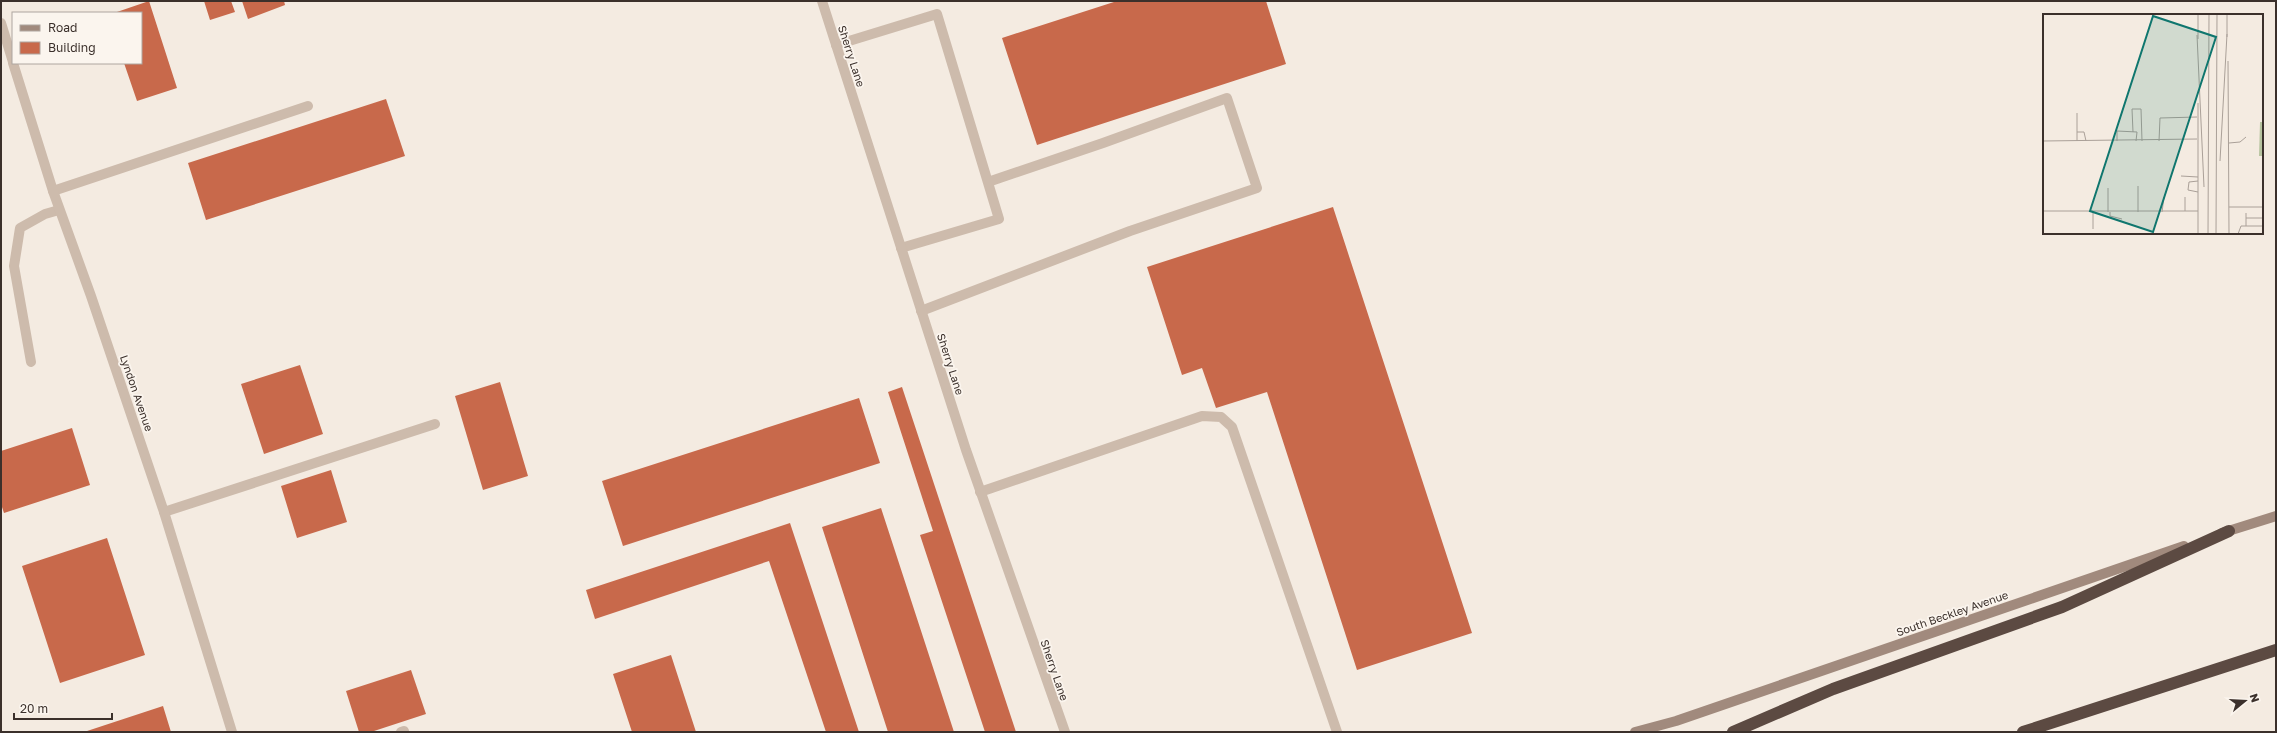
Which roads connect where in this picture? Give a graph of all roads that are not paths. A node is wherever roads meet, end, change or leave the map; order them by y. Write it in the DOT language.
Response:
graph roads {
  1 [pos="822,1"];
  2 [pos="1,23"];
  3 [pos="3,34"];
  4 [pos="836,45"];
  5 [pos="12,60"];
  6 [pos="13,64"];
  7 [pos="308,106"];
  8 [pos="988,182"];
  9 [pos="53,191"];
  10 [pos="59,210"];
  11 [pos="901,248"];
  12 [pos="921,311"];
  13 [pos="31,362"];
  14 [pos="435,424"];
  15 [pos="980,492"];
  16 [pos="164,512"];
  17 [pos="2276,516"];
  18 [pos="2229,531"];
  19 [pos="2276,650"];
  20 [pos="232,732"];
  21 [pos="1065,732"];
  22 [pos="1336,732"];
  23 [pos="1635,732"];
  24 [pos="1733,732"];
  25 [pos="2023,732"];
  1 -- 4 [label="street, Sherry Lane"];
  2 -- 3 [label="street, Lyndon Avenue"];
  3 -- 5 [label="street, Lyndon Avenue"];
  4 -- 8 [label="street"];
  4 -- 11 [label="street, Sherry Lane"];
  6 -- 9 [label="street, Lyndon Avenue"];
  7 -- 9 [label="street"];
  8 -- 11 [label="street"];
  8 -- 12 [label="street"];
  9 -- 10 [label="street, Lyndon Avenue"];
  10 -- 13 [label="street"];
  10 -- 16 [label="street, Lyndon Avenue"];
  11 -- 12 [label="street, Sherry Lane"];
  12 -- 15 [label="street, Sherry Lane"];
  14 -- 16 [label="street"];
  15 -- 21 [label="street, Sherry Lane"];
  15 -- 22 [label="street"];
  16 -- 20 [label="street, Lyndon Avenue"];
  17 -- 18 [label="main road, South Beckley Avenue"];
  18 -- 23 [label="main road, South Beckley Avenue"];
  18 -- 24 [label="highway"];
  19 -- 25 [label="highway"];
}
